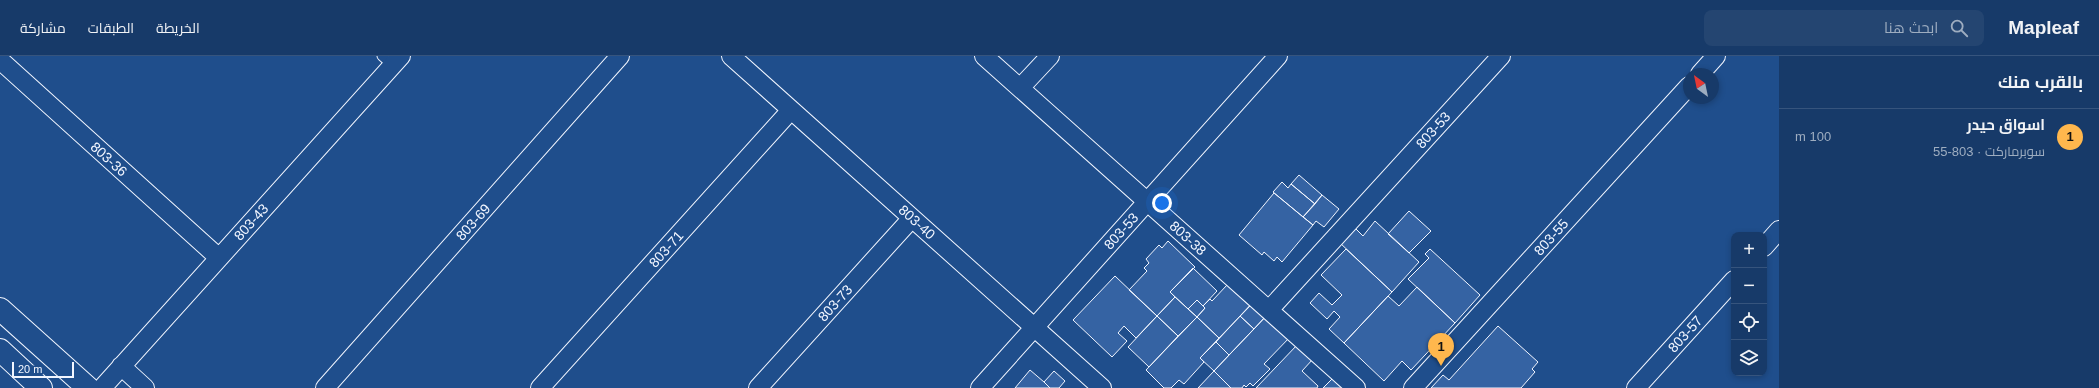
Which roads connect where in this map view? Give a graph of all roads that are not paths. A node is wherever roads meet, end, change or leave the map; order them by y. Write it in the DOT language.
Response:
graph roads {
  1 [pos="620,56"];
  2 [pos="731,56"];
  3 [pos="984,56"];
  4 [pos="1050,56"];
  5 [pos="1278,56"];
  6 [pos="1501,56"];
  7 [pos="1716,56"];
  8 [pos="392,59"];
  9 [pos="0,60"];
  10 [pos="1705,68"];
  11 [pos="1020,88"];
  12 [pos="1683,93"];
  13 [pos="791,110"];
  14 [pos="1148,202"];
  15 [pos="912,218"];
  16 [pos="1779,230"];
  17 [pos="1767,244"];
  18 [pos="219,258"];
  19 [pos="1731,283"];
  20 [pos="0,309"];
  21 [pos="1269,310"];
  22 [pos="1035,327"];
  23 [pos="0,350"];
  24 [pos="121,366"];
  25 [pos="41,388"];
  26 [pos="88,388"];
  27 [pos="102,388"];
  28 [pos="145,388"];
  29 [pos="325,388"];
  30 [pos="540,388"];
  31 [pos="758,388"];
  32 [pos="980,388"];
  33 [pos="1102,388"];
  34 [pos="1356,388"];
  35 [pos="1413,388"];
  36 [pos="1636,388"];
  1 -- 29 [label="street, 803-69"];
  2 -- 13 [label="street, 803-40"];
  3 -- 11 [label="street, 803-38"];
  4 -- 11 [label="street"];
  5 -- 14 [label="street, 803-53"];
  6 -- 21 [label="street, 803-53"];
  7 -- 10 [label="street"];
  8 -- 18 [label="street, 803-43"];
  9 -- 18 [label="street, 803-36"];
  11 -- 14 [label="street, 803-38"];
  12 -- 35 [label="street, 803-55"];
  13 -- 15 [label="street, 803-40"];
  13 -- 30 [label="street, 803-71"];
  14 -- 21 [label="street, 803-38"];
  14 -- 22 [label="street, 803-53"];
  15 -- 22 [label="street, 803-40"];
  15 -- 31 [label="street, 803-73"];
  16 -- 17 [label="street"];
  18 -- 24 [label="street, 803-43"];
  19 -- 36 [label="street, 803-57"];
  20 -- 26 [label="street"];
  21 -- 34 [label="street, 803-38"];
  22 -- 32 [label="street, 803-53"];
  22 -- 33 [label="street, 803-40"];
  23 -- 25 [label="street"];
  24 -- 27 [label="street, 803-43"];
  24 -- 28 [label="street"];
}
